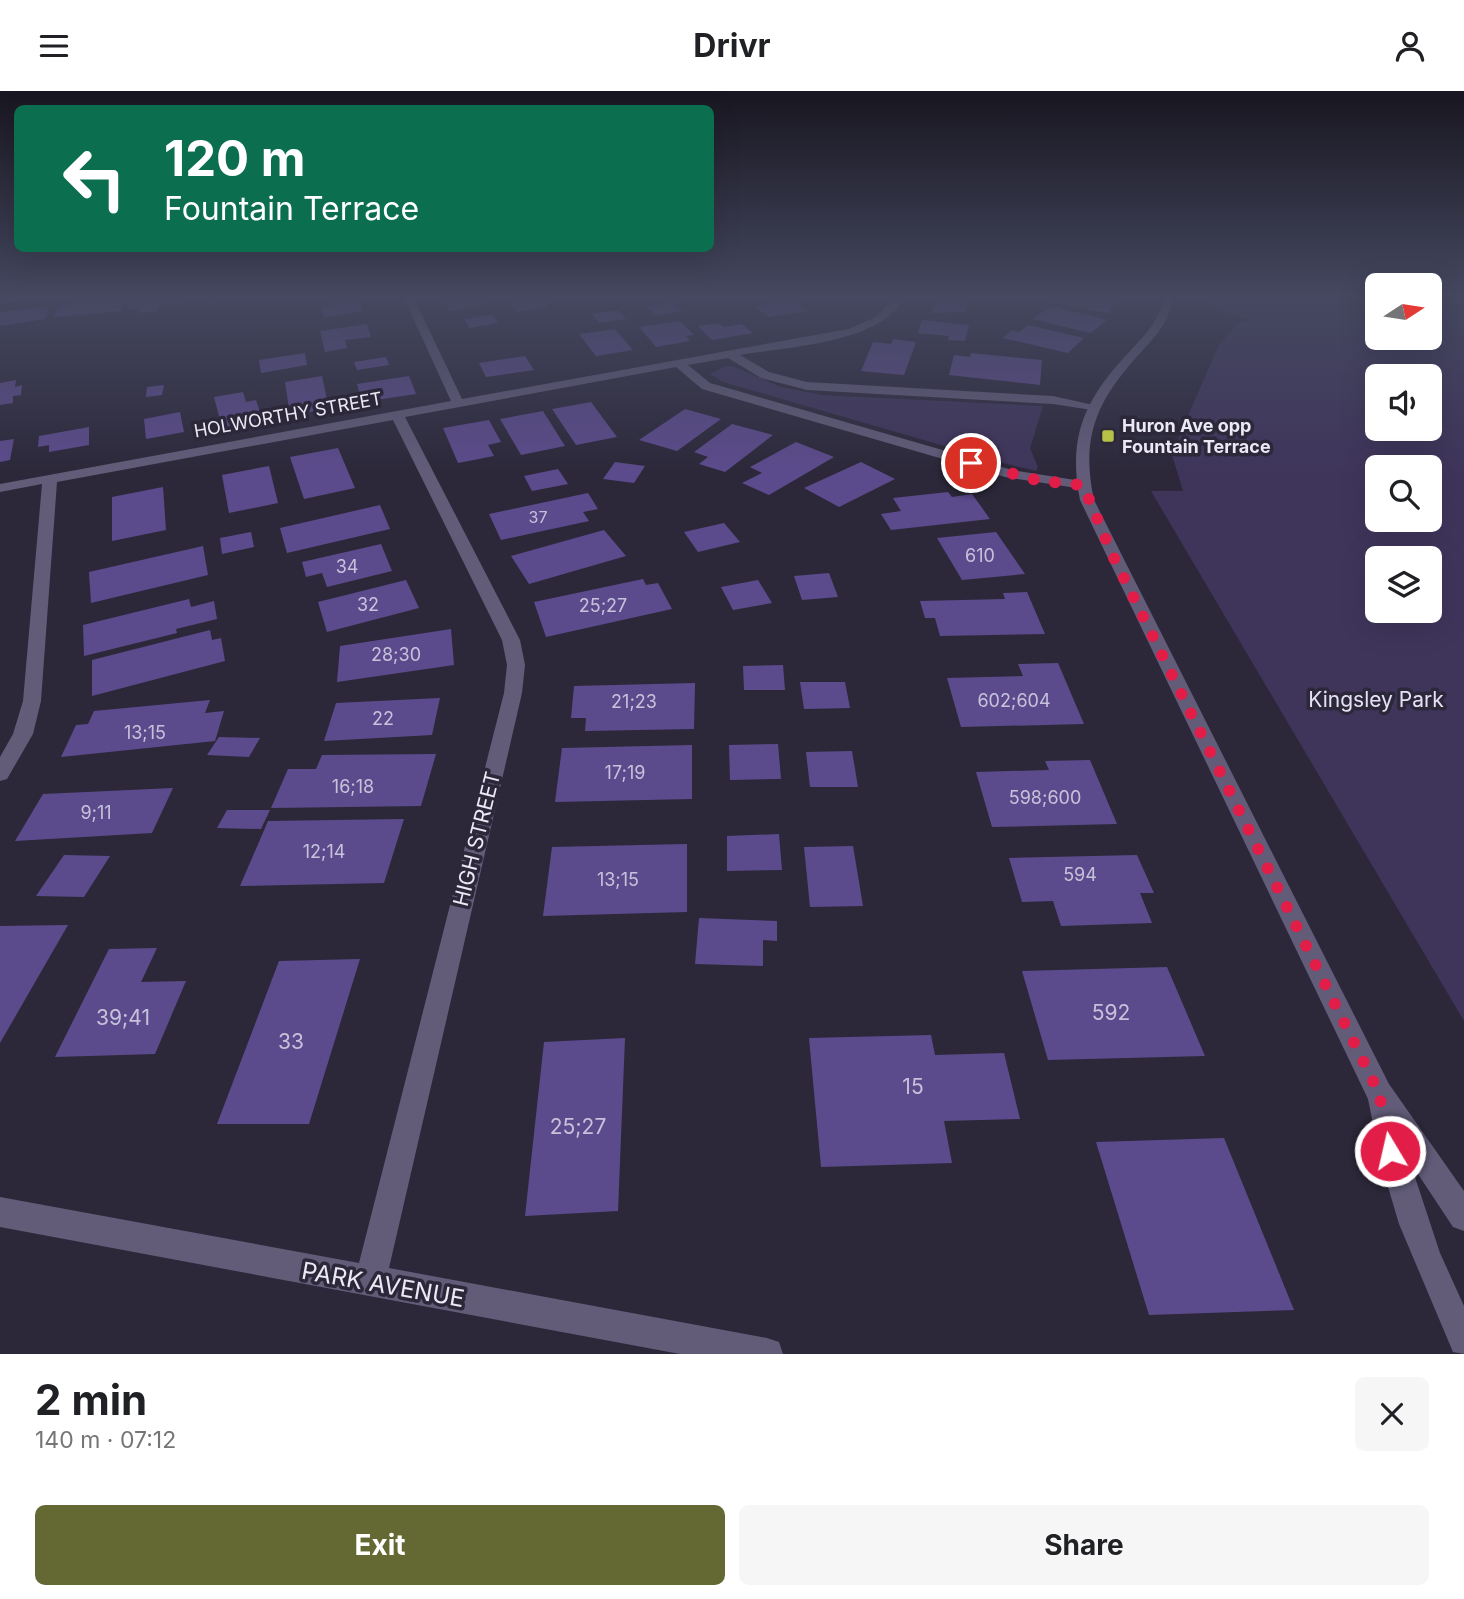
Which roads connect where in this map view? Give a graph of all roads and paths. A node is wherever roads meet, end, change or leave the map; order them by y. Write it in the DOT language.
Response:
graph roads {
  1 [pos="437,355"];
  2 [pos="719,355"];
  3 [pos="731,355"];
  4 [pos="1132,355"];
  5 [pos="679,364"];
  6 [pos="458,404"];
  7 [pos="1092,406"];
  8 [pos="397,415"];
  9 [pos="50,479"];
  10 [pos="1083,485"];
  11 [pos="0,488"];
  12 [pos="0,774"];
  13 [pos="1379,1093"];
  14 [pos="0,1212"];
  15 [pos="1464,1216"];
  16 [pos="370,1282"];
  17 [pos="1464,1341"];
  18 [pos="767,1354"];
  1 -- 6 [label="street"];
  2 -- 5 [label="street, HOLWORTHY STREET"];
  3 -- 7 [label="street"];
  4 -- 7 [label="street"];
  5 -- 6 [label="street, HOLWORTHY STREET"];
  5 -- 10 [label="street"];
  6 -- 8 [label="street, HOLWORTHY STREET"];
  7 -- 10 [label="street"];
  8 -- 9 [label="street, HOLWORTHY STREET"];
  8 -- 16 [label="street, HIGH STREET"];
  9 -- 11 [label="street, HOLWORTHY STREET"];
  9 -- 12 [label="street"];
  10 -- 13 [label="street"];
  13 -- 15 [label="street"];
  13 -- 17 [label="street"];
  14 -- 16 [label="street, PARK AVENUE"];
  16 -- 18 [label="street, PARK AVENUE"];
}
